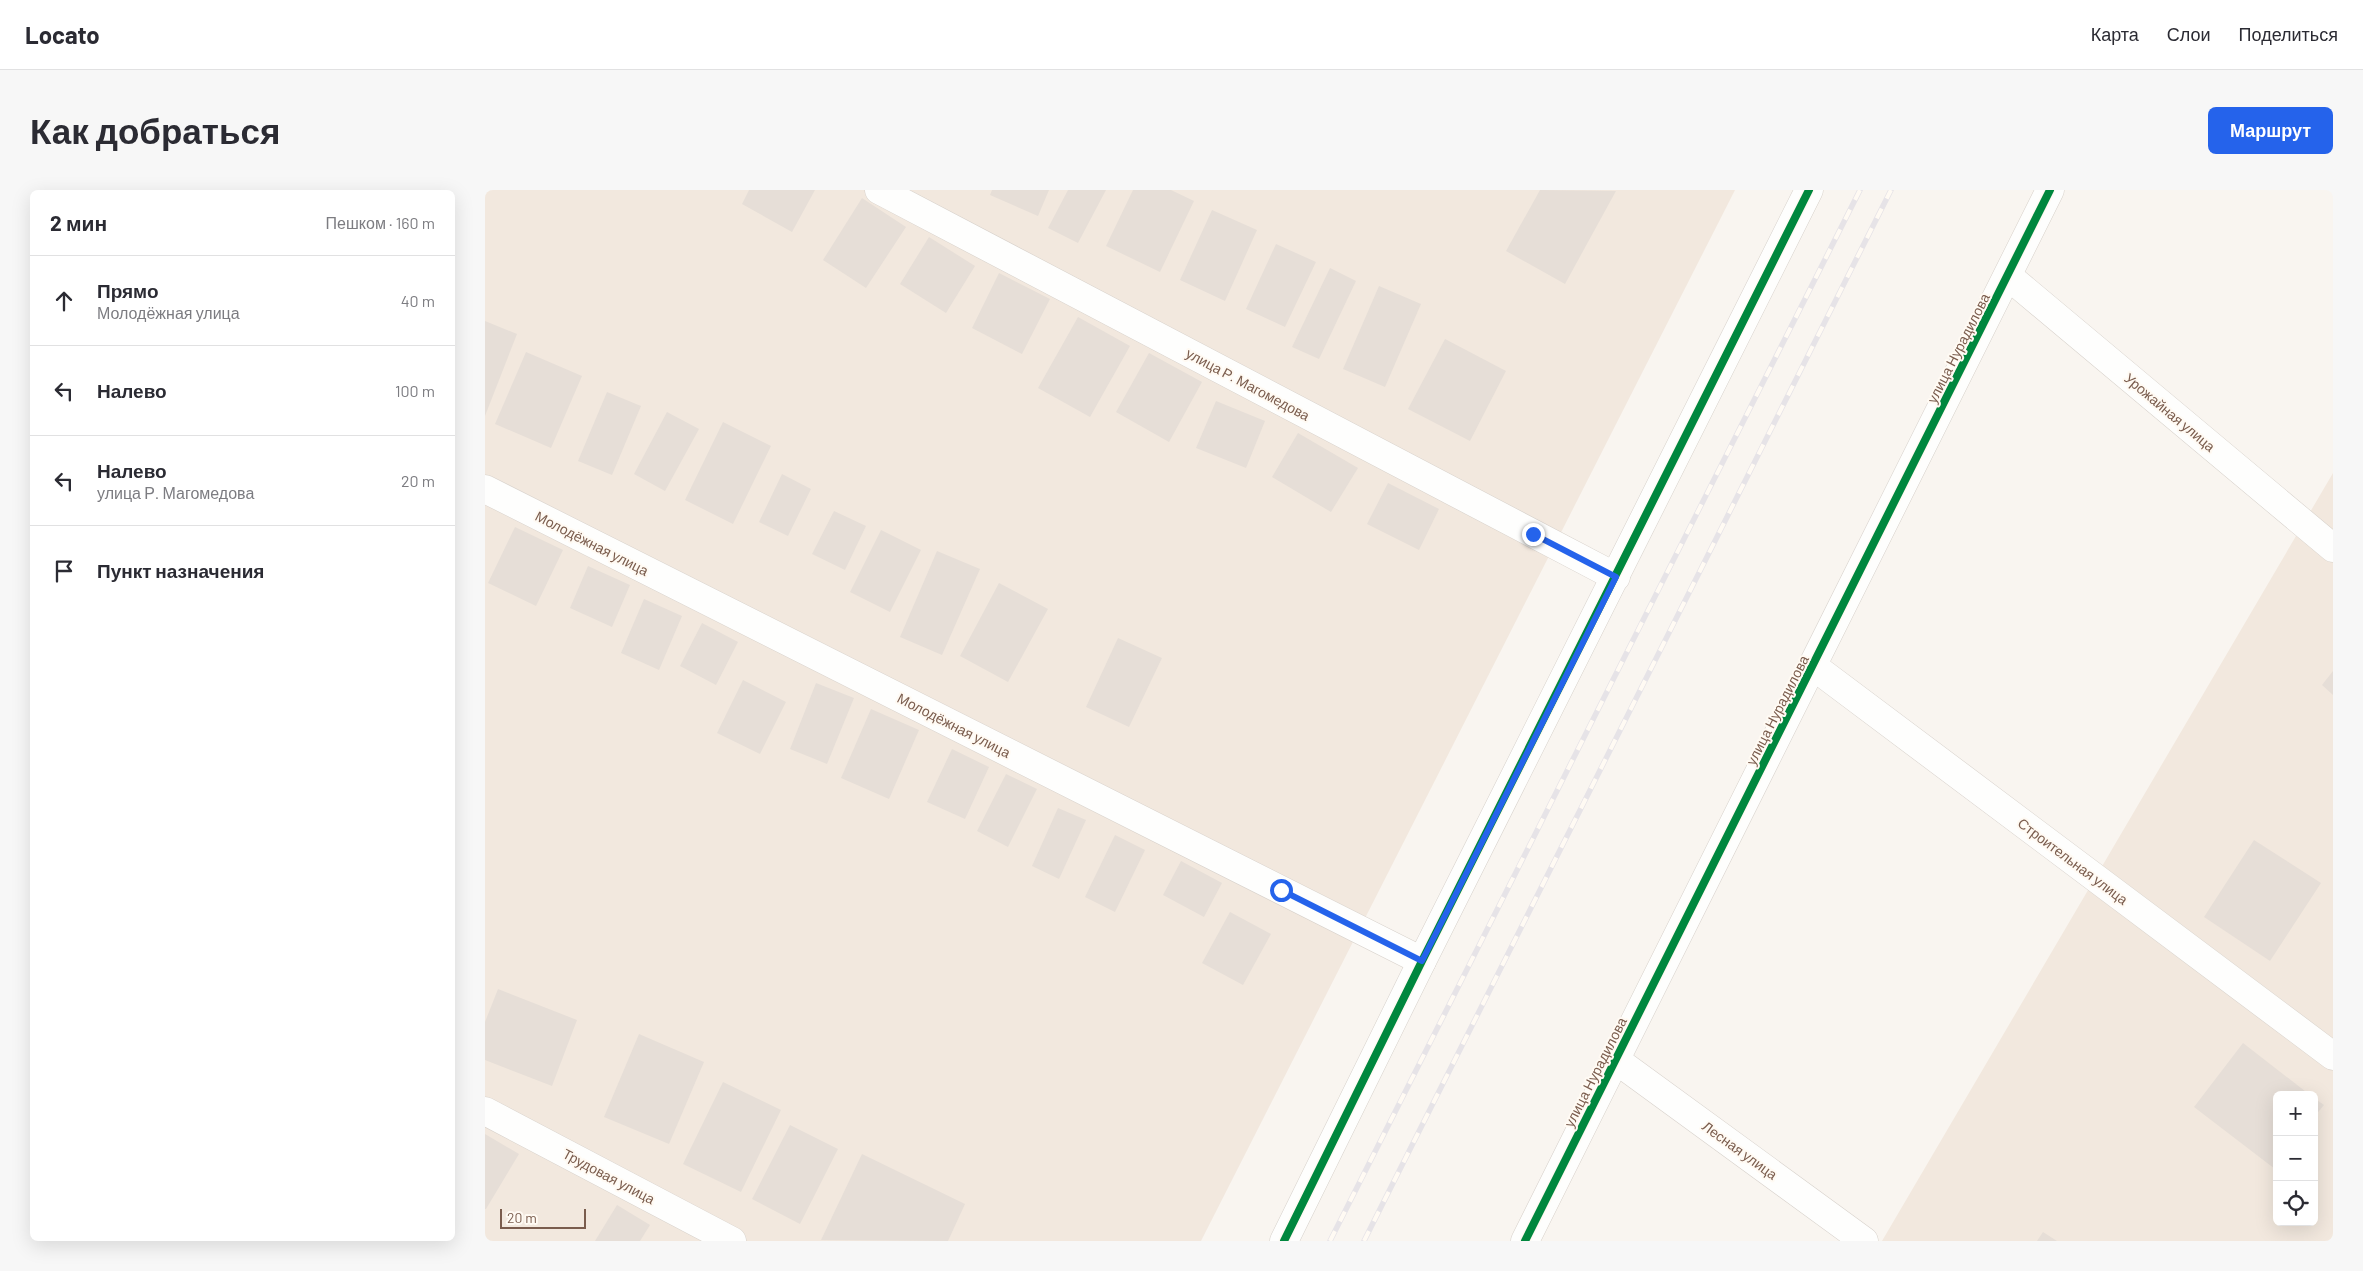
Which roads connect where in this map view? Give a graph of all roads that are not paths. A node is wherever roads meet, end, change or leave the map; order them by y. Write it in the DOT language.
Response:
graph roads {
  1 [pos="879,190"];
  2 [pos="1809,190"];
  3 [pos="2050,190"];
  4 [pos="2007,276"];
  5 [pos="485,489"];
  6 [pos="2333,548"];
  7 [pos="1616,577"];
  8 [pos="1813,666"];
  9 [pos="1422,961"];
  10 [pos="2333,1056"];
  11 [pos="1616,1060"];
  12 [pos="485,1111"];
  13 [pos="732,1241"];
  14 [pos="1284,1241"];
  15 [pos="1525,1241"];
  16 [pos="1863,1241"];
  1 -- 7 [label="street, улица Р. Магомедова"];
  2 -- 7 [label="street"];
  3 -- 4 [label="street, улица Нурадилова"];
  4 -- 6 [label="street, Урожайная улица"];
  4 -- 8 [label="street, улица Нурадилова"];
  5 -- 9 [label="street, Молодёжная улица"];
  7 -- 9 [label="street"];
  8 -- 10 [label="street, Строительная улица"];
  8 -- 11 [label="street, улица Нурадилова"];
  9 -- 14 [label="street"];
  11 -- 15 [label="street, улица Нурадилова"];
  11 -- 16 [label="street, Лесная улица"];
  12 -- 13 [label="street, Трудовая улица"];
}
